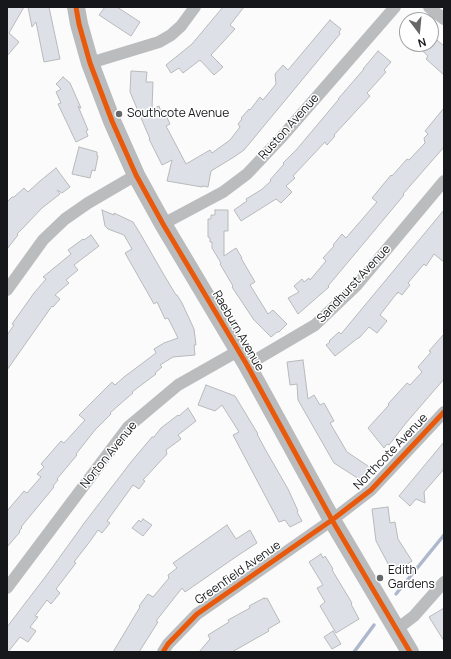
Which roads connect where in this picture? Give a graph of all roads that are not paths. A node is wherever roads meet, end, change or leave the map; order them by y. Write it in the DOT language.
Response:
graph roads {
  1 [pos="76,7"];
  2 [pos="195,7"];
  3 [pos="395,7"];
  4 [pos="429,7"];
  5 [pos="444,19"];
  6 [pos="90,63"];
  7 [pos="136,175"];
  8 [pos="444,181"];
  9 [pos="163,224"];
  10 [pos="7,290"];
  11 [pos="242,358"];
  12 [pos="444,412"];
  13 [pos="332,520"];
  14 [pos="444,582"];
  15 [pos="7,588"];
  16 [pos="397,629"];
  17 [pos="163,652"];
  18 [pos="410,652"];
  1 -- 6 [label="street, Raeburn Avenue"];
  2 -- 6 [label="street"];
  3 -- 9 [label="street, Ruston Avenue"];
  4 -- 5 [label="street"];
  6 -- 7 [label="street, Raeburn Avenue"];
  7 -- 9 [label="street, Raeburn Avenue"];
  7 -- 10 [label="street"];
  8 -- 11 [label="street, Sandhurst Avenue"];
  9 -- 11 [label="street, Raeburn Avenue"];
  11 -- 13 [label="street, Raeburn Avenue"];
  11 -- 15 [label="street, Norton Avenue"];
  12 -- 13 [label="street, Northcote Avenue"];
  13 -- 16 [label="street, Raeburn Avenue"];
  13 -- 17 [label="street, Greenfield Avenue"];
  14 -- 16 [label="street"];
  16 -- 18 [label="street, Raeburn Avenue"];
}
